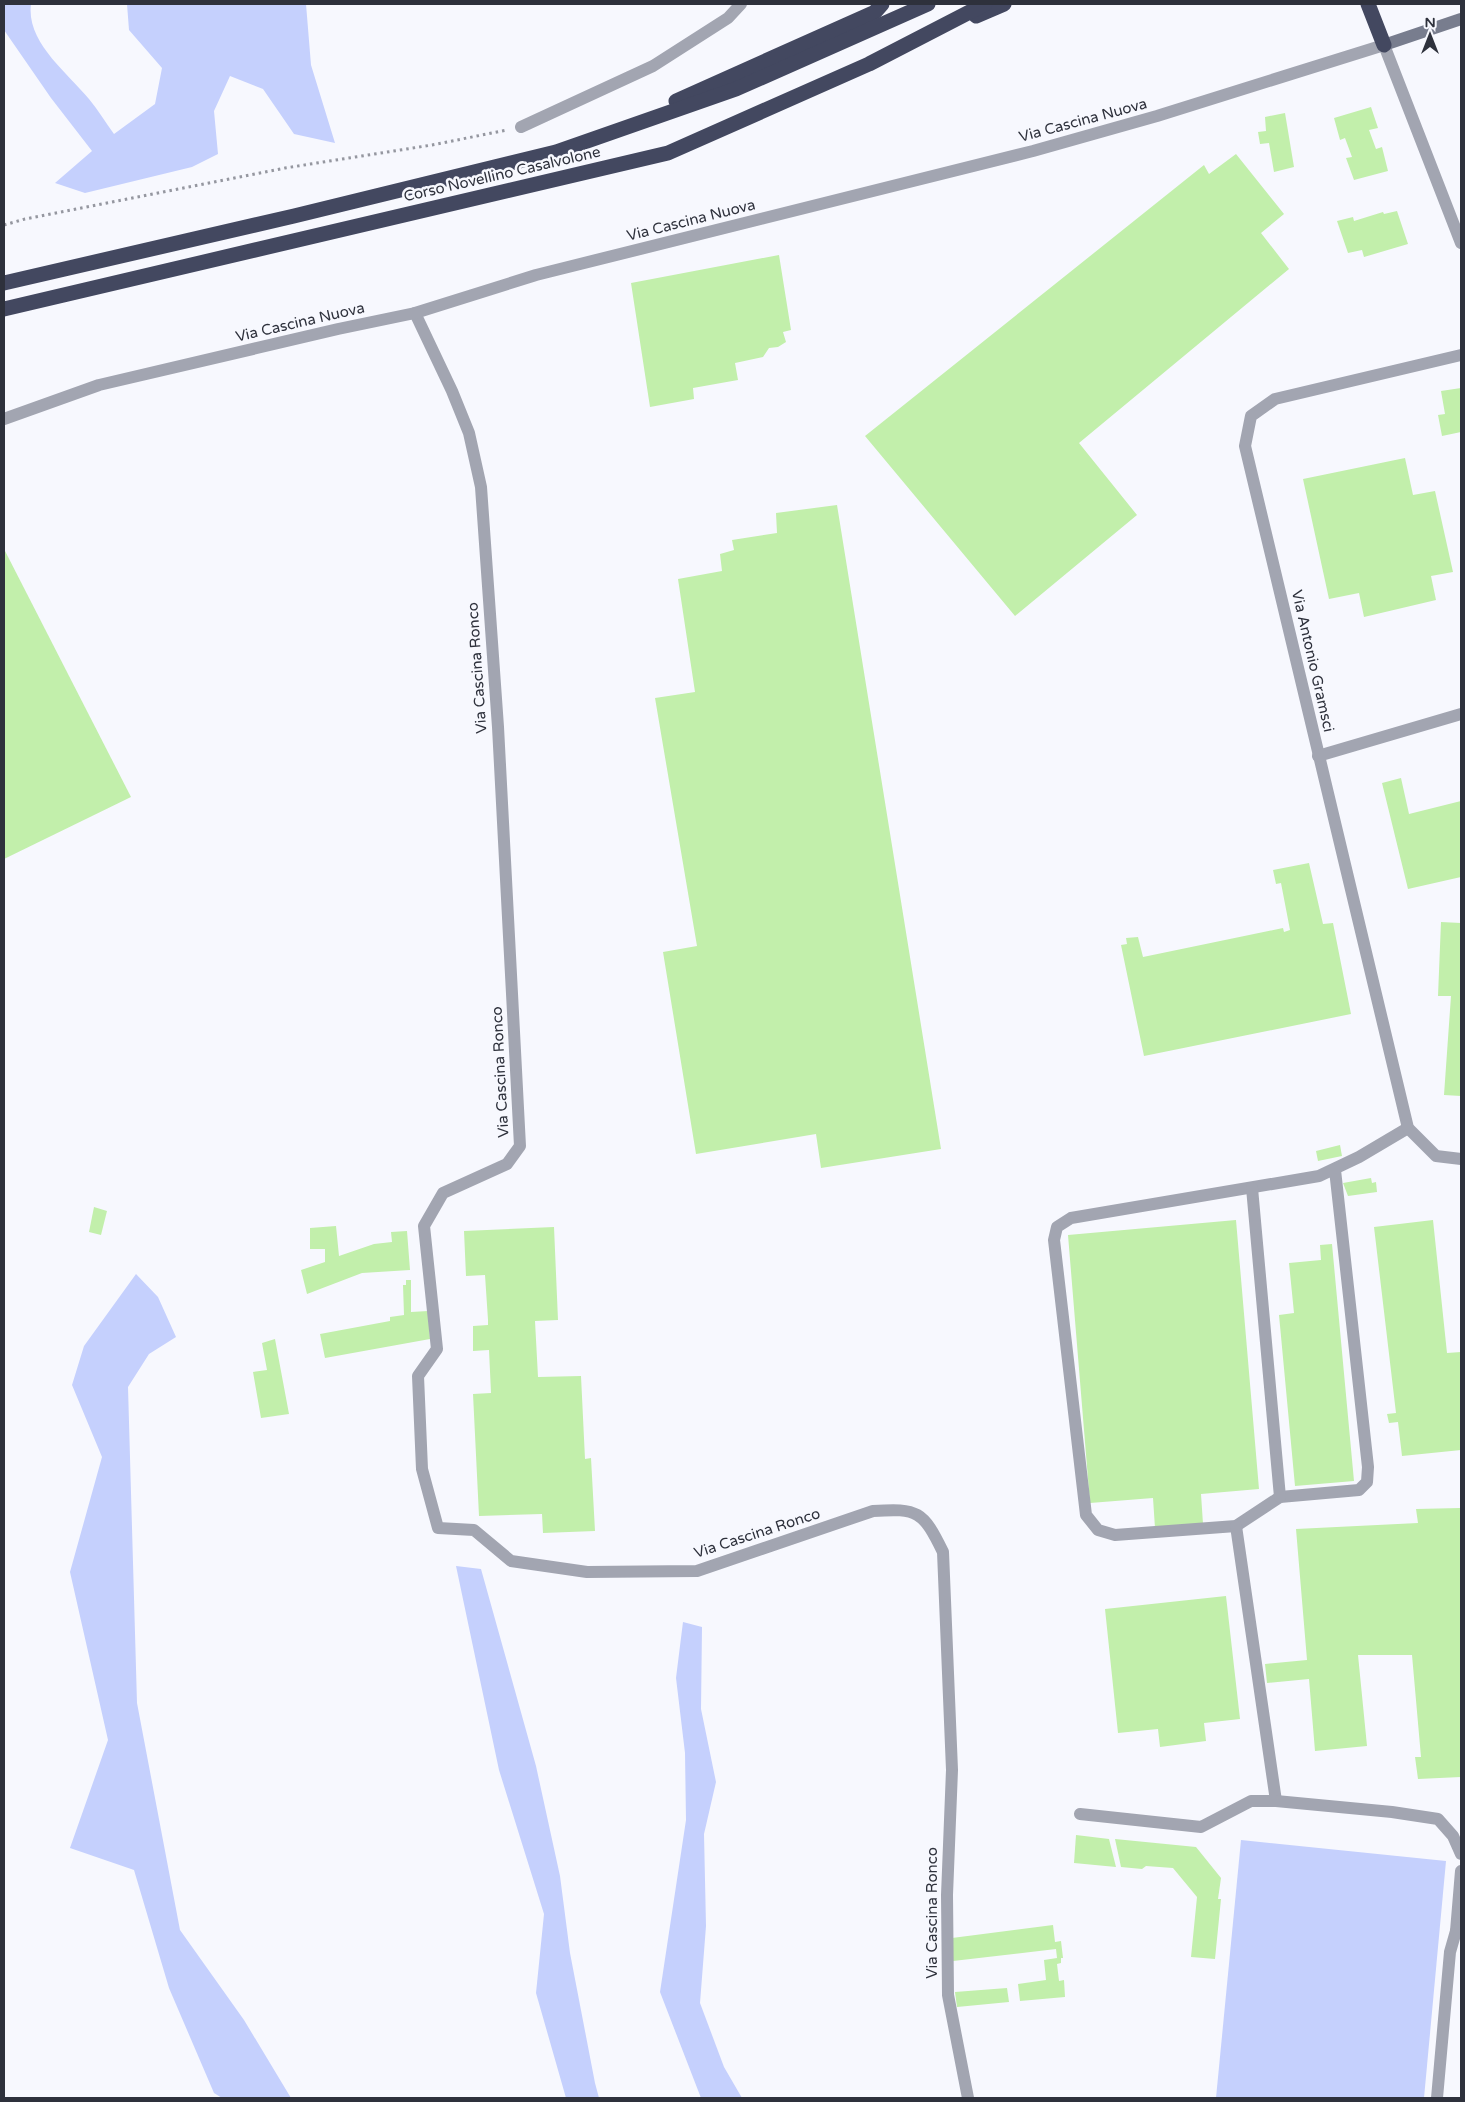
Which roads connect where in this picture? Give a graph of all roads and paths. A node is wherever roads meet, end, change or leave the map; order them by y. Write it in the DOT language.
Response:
graph roads {
  1 [pos="741,4"];
  2 [pos="882,4"];
  3 [pos="928,4"];
  4 [pos="984,4"];
  5 [pos="1004,4"];
  6 [pos="1368,4"];
  7 [pos="1461,19"];
  8 [pos="1384,45"];
  9 [pos="869,64"];
  10 [pos="520,127"];
  11 [pos="581,143"];
  12 [pos="4,225"];
  13 [pos="1461,243"];
  14 [pos="4,283"];
  15 [pos="4,309"];
  16 [pos="415,314"];
  17 [pos="1461,355"];
  18 [pos="4,419"];
  19 [pos="1461,714"];
  20 [pos="1318,756"];
  21 [pos="1408,1128"];
  22 [pos="1461,1159"];
  23 [pos="1335,1170"];
  24 [pos="1252,1188"];
  25 [pos="1280,1497"];
  26 [pos="1236,1526"];
  27 [pos="1276,1801"];
  28 [pos="1080,1814"];
  29 [pos="1461,1854"];
  30 [pos="1461,1871"];
  31 [pos="1459,1930"];
  32 [pos="968,2098"];
  33 [pos="1437,2098"];
  1 -- 10 [label="street"];
  2 -- 11 [label="highway"];
  3 -- 11 [label="highway, Corso Novellino Casalvolone"];
  4 -- 9 [label="highway, Corso Novellino Casalvolone"];
  5 -- 9 [label="highway"];
  6 -- 8 [label="highway"];
  7 -- 8 [label="street"];
  8 -- 13 [label="street"];
  8 -- 16 [label="street, Via Cascina Nuova"];
  9 -- 15 [label="highway, Corso Novellino Casalvolone"];
  10 -- 12 [label="path"];
  11 -- 14 [label="highway, Corso Novellino Casalvolone"];
  16 -- 18 [label="street, Via Cascina Nuova"];
  16 -- 32 [label="street, Via Cascina Ronco"];
  17 -- 20 [label="street, Via Antonio Gramsci"];
  19 -- 20 [label="street"];
  20 -- 21 [label="street, Via Antonio Gramsci"];
  21 -- 22 [label="street"];
  21 -- 23 [label="street"];
  23 -- 24 [label="street"];
  23 -- 25 [label="street"];
  24 -- 25 [label="street"];
  24 -- 26 [label="street"];
  25 -- 26 [label="street"];
  26 -- 27 [label="street"];
  27 -- 28 [label="street"];
  27 -- 29 [label="street"];
  30 -- 31 [label="street"];
  31 -- 33 [label="street"];
}
